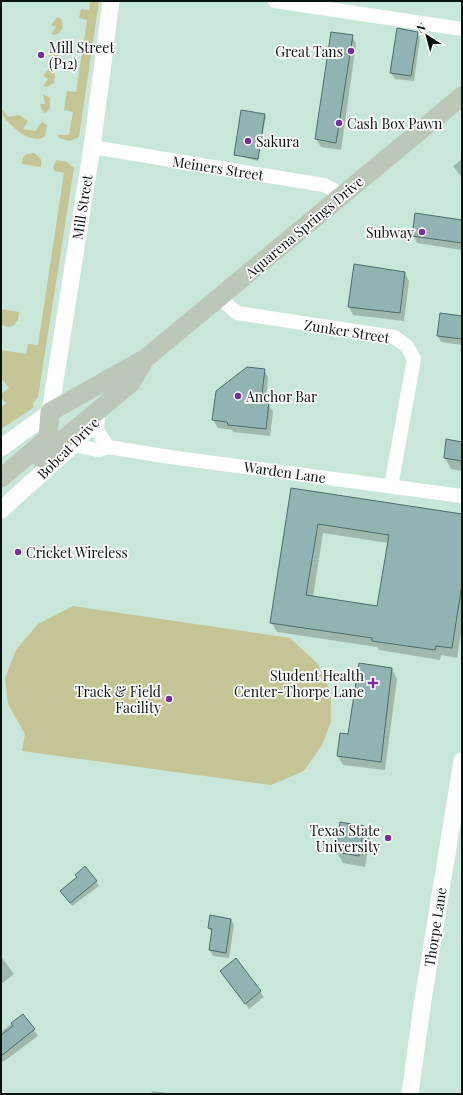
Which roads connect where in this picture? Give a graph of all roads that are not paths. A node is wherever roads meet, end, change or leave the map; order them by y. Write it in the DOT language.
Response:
graph roads {
  1 [pos="111,1"];
  2 [pos="275,1"];
  3 [pos="462,29"];
  4 [pos="462,96"];
  5 [pos="92,147"];
  6 [pos="342,194"];
  7 [pos="219,297"];
  8 [pos="146,358"];
  9 [pos="131,383"];
  10 [pos="50,412"];
  11 [pos="98,418"];
  12 [pos="73,444"];
  13 [pos="108,447"];
  14 [pos="1,448"];
  15 [pos="1,478"];
  16 [pos="391,486"];
  17 [pos="1,491"];
  18 [pos="462,496"];
  19 [pos="1,510"];
  20 [pos="462,761"];
  21 [pos="410,1094"];
  1 -- 5 [label="street, Mill Street"];
  2 -- 3 [label="street"];
  4 -- 6 [label="main road, Aquarena Springs Drive"];
  5 -- 6 [label="street, Meiners Street"];
  5 -- 10 [label="street, Mill Street"];
  6 -- 7 [label="main road, Aquarena Springs Drive"];
  7 -- 8 [label="main road, Aquarena Springs Drive"];
  7 -- 16 [label="street, Zunker Street"];
  8 -- 9 [label="main road, Aquarena Springs Drive"];
  8 -- 10 [label="main road, Aquarena Springs Drive"];
  9 -- 11 [label="street, Bobcat Drive"];
  9 -- 17 [label="main road, Aquarena Springs Drive"];
  10 -- 14 [label="street"];
  10 -- 15 [label="main road"];
  11 -- 12 [label="street, Bobcat Drive"];
  11 -- 13 [label="street"];
  12 -- 13 [label="street, Warden Lane"];
  12 -- 19 [label="street, Bobcat Drive"];
  13 -- 16 [label="street, Warden Lane"];
  16 -- 18 [label="street, Warden Lane"];
  20 -- 21 [label="street, Thorpe Lane"];
}
